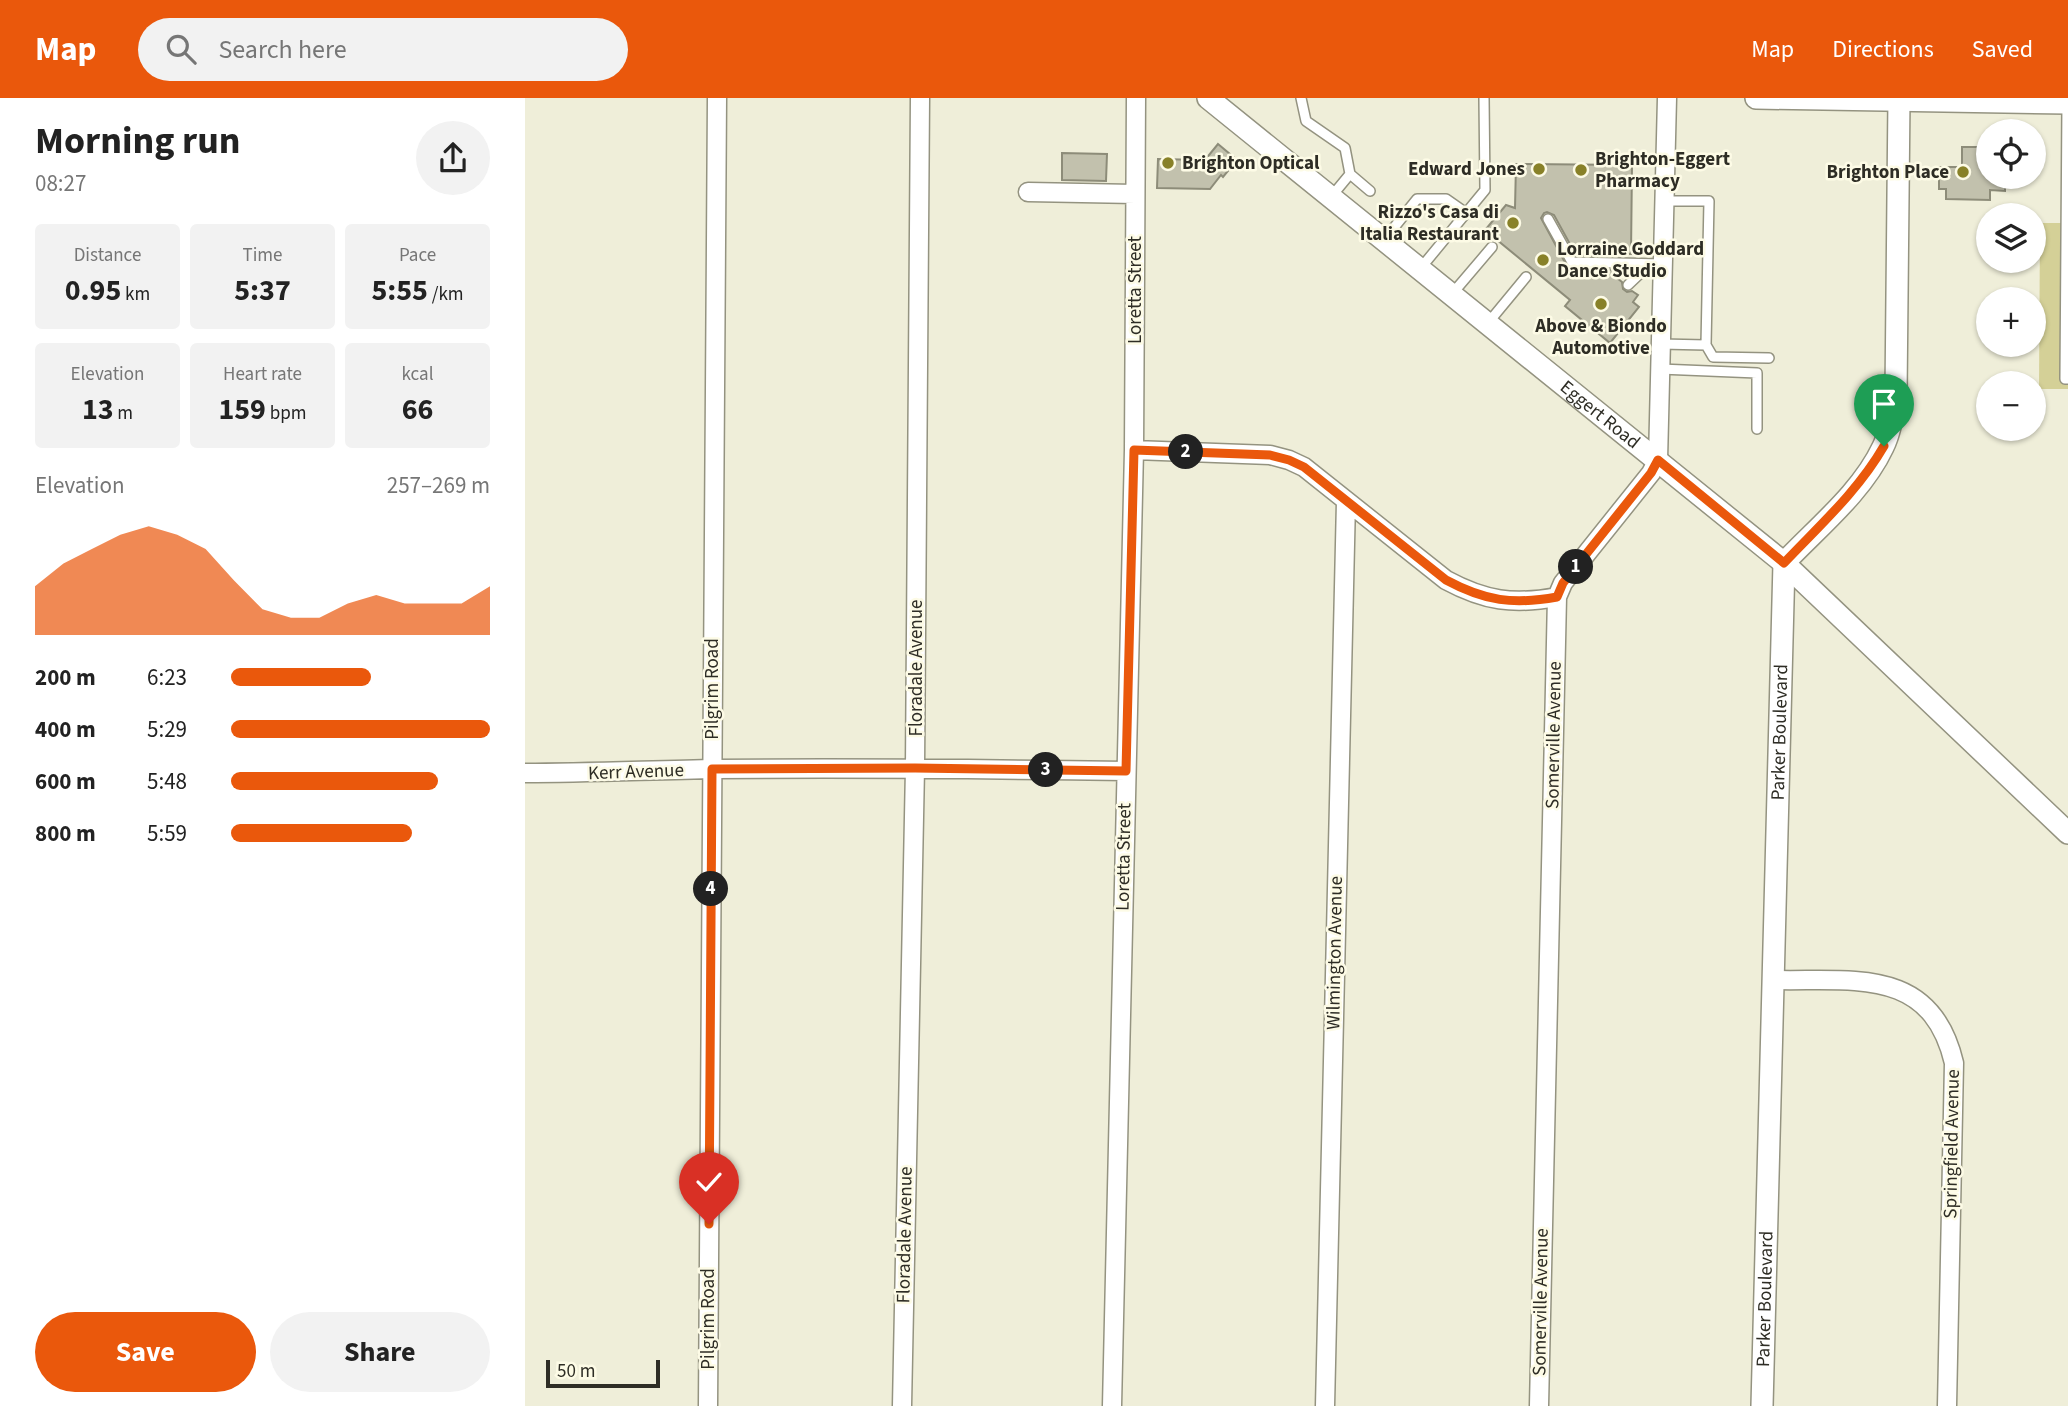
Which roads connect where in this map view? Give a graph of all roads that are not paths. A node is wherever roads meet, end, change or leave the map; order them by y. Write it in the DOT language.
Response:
graph roads {
  1 [pos="717,98"];
  2 [pos="920,98"];
  3 [pos="1136,98"];
  4 [pos="1208,98"];
  5 [pos="1301,98"];
  6 [pos="1484,98"];
  7 [pos="1667,98"];
  8 [pos="1756,98"];
  9 [pos="1899,99"];
  10 [pos="2067,103"];
  11 [pos="1350,174"];
  12 [pos="1370,191"];
  13 [pos="1028,192"];
  14 [pos="1135,194"];
  15 [pos="1331,197"];
  16 [pos="1664,201"];
  17 [pos="1466,213"];
  18 [pos="1548,219"];
  19 [pos="1384,240"];
  20 [pos="1492,247"];
  21 [pos="1656,264"];
  22 [pos="1420,269"];
  23 [pos="1526,277"];
  24 [pos="1628,285"];
  25 [pos="1452,294"];
  26 [pos="1488,323"];
  27 [pos="1661,344"];
  28 [pos="1706,345"];
  29 [pos="1769,358"];
  30 [pos="1660,369"];
  31 [pos="2068,379"];
  32 [pos="1757,429"];
  33 [pos="1134,450"];
  34 [pos="1658,460"];
  35 [pos="1346,501"];
  36 [pos="1784,563"];
  37 [pos="1557,597"];
  38 [pos="915,768"];
  39 [pos="712,769"];
  40 [pos="1126,771"];
  41 [pos="525,773"];
  42 [pos="2068,833"];
  43 [pos="1773,980"];
  44 [pos="708,1406"];
  45 [pos="902,1406"];
  46 [pos="1112,1406"];
  47 [pos="1325,1406"];
  48 [pos="1539,1406"];
  49 [pos="1762,1406"];
  50 [pos="1947,1406"];
  1 -- 39 [label="street, Pilgrim Road"];
  2 -- 38 [label="street, Floradale Avenue"];
  3 -- 14 [label="street, Loretta Street"];
  4 -- 15 [label="street, Eggert Road"];
  5 -- 11 [label="lane"];
  6 -- 17 [label="lane"];
  7 -- 16 [label="street"];
  8 -- 9 [label="street"];
  9 -- 10 [label="street"];
  9 -- 36 [label="street"];
  10 -- 31 [label="lane"];
  11 -- 12 [label="lane"];
  11 -- 15 [label="lane"];
  13 -- 14 [label="street"];
  14 -- 33 [label="street, Loretta Street"];
  15 -- 19 [label="street, Eggert Road"];
  16 -- 21 [label="street"];
  16 -- 28 [label="lane"];
  17 -- 19 [label="lane"];
  17 -- 22 [label="lane"];
  18 -- 21 [label="lane"];
  19 -- 22 [label="street, Eggert Road"];
  20 -- 25 [label="lane"];
  21 -- 24 [label="lane"];
  21 -- 27 [label="street"];
  22 -- 25 [label="street, Eggert Road"];
  23 -- 26 [label="lane"];
  25 -- 26 [label="street, Eggert Road"];
  26 -- 34 [label="street, Eggert Road"];
  27 -- 28 [label="lane"];
  27 -- 30 [label="street"];
  28 -- 29 [label="lane"];
  30 -- 32 [label="lane"];
  30 -- 34 [label="street"];
  33 -- 35 [label="street"];
  33 -- 40 [label="street, Loretta Street"];
  34 -- 36 [label="street, Eggert Road"];
  34 -- 37 [label="street"];
  35 -- 37 [label="street"];
  35 -- 47 [label="street, Wilmington Avenue"];
  36 -- 42 [label="street, Eggert Road"];
  36 -- 43 [label="street, Parker Boulevard"];
  37 -- 48 [label="street, Somerville Avenue"];
  38 -- 39 [label="street, Kerr Avenue"];
  38 -- 40 [label="street, Kerr Avenue"];
  38 -- 45 [label="street, Floradale Avenue"];
  39 -- 41 [label="street, Kerr Avenue"];
  39 -- 44 [label="street, Pilgrim Road"];
  40 -- 46 [label="street, Loretta Street"];
  43 -- 49 [label="street, Parker Boulevard"];
  43 -- 50 [label="street, Springfield Avenue"];
}
